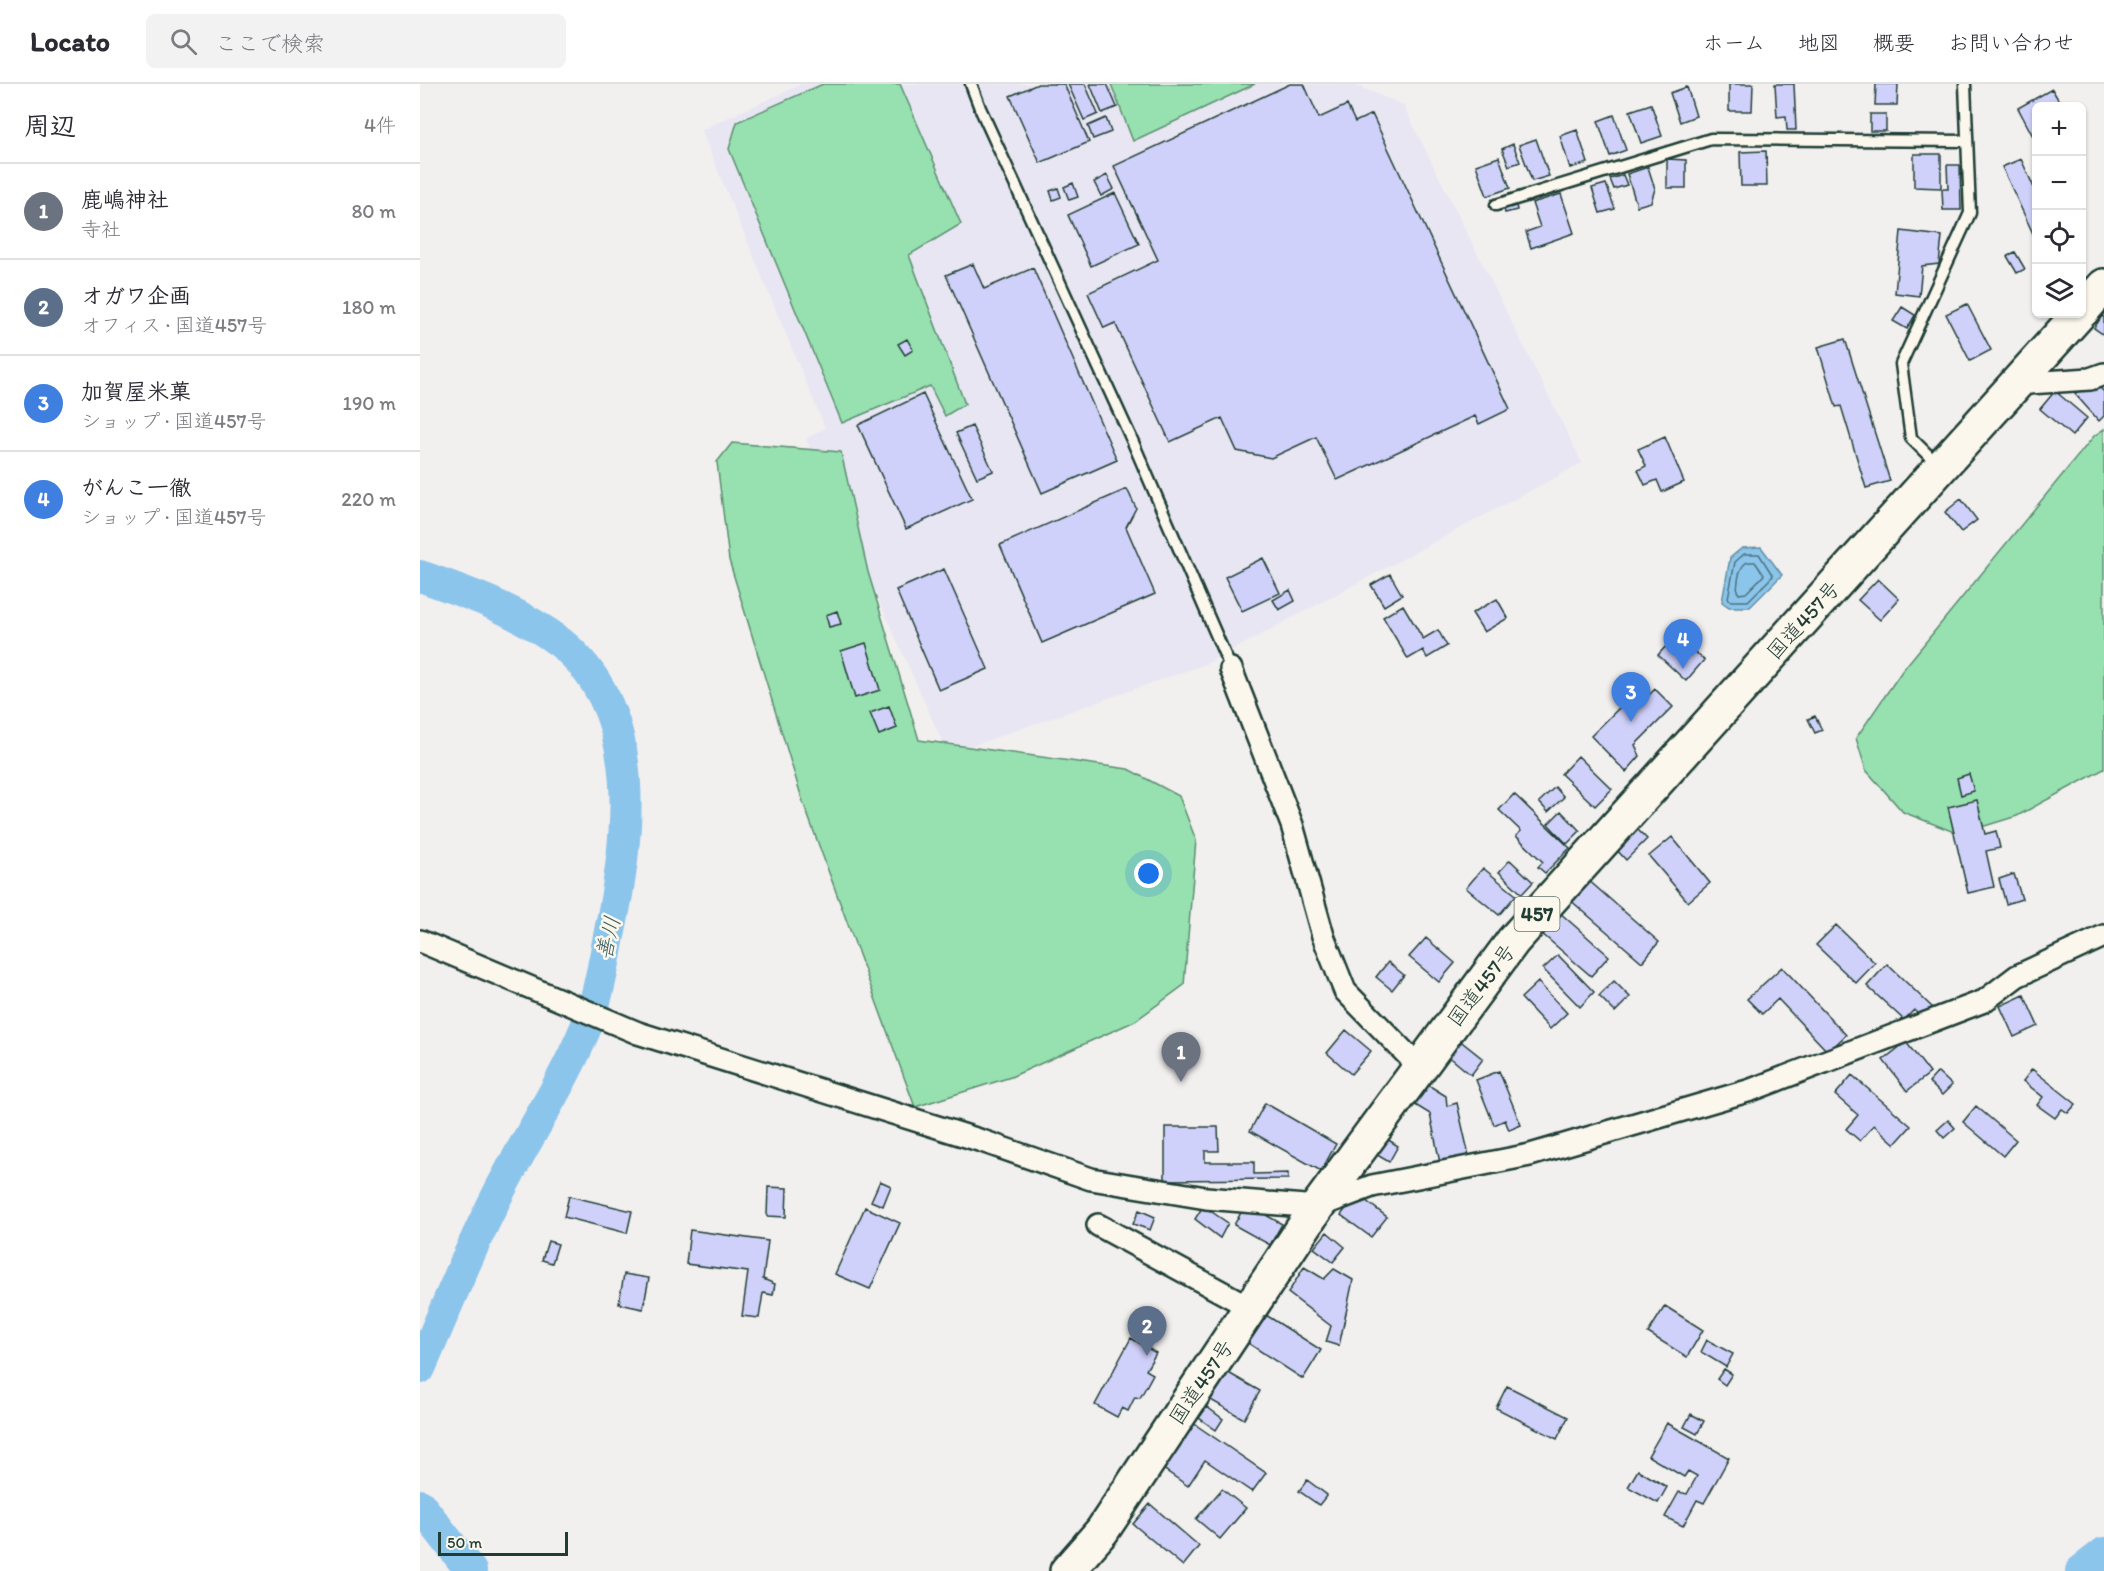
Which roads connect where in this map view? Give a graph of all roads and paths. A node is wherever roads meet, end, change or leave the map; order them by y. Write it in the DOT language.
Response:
graph roads {
  1 [pos="971,84"];
  2 [pos="1965,84"];
  3 [pos="1967,141"];
  4 [pos="1496,205"];
  5 [pos="2104,286"];
  6 [pos="2086,306"];
  7 [pos="2075,318"];
  8 [pos="2104,374"];
  9 [pos="2015,384"];
  10 [pos="1940,467"];
  11 [pos="1231,669"];
  12 [pos="2104,936"];
  13 [pos="420,941"];
  14 [pos="1420,1068"];
  15 [pos="1317,1208"];
  16 [pos="1098,1225"];
  17 [pos="1251,1308"];
  18 [pos="1067,1571"];
  1 -- 11 [label="lane"];
  2 -- 3 [label="lane"];
  3 -- 4 [label="lane"];
  3 -- 10 [label="lane"];
  5 -- 6 [label="highway, 国道457号 / 457"];
  7 -- 9 [label="highway, 国道457号 / 457"];
  8 -- 9 [label="street"];
  9 -- 10 [label="highway, 国道457号 / 457"];
  10 -- 14 [label="highway, 国道457号 / 457"];
  11 -- 14 [label="street"];
  12 -- 15 [label="street"];
  13 -- 15 [label="street"];
  14 -- 15 [label="highway, 国道457号 / 457"];
  15 -- 17 [label="highway, 国道457号 / 457"];
  16 -- 17 [label="street"];
  17 -- 18 [label="highway, 国道457号 / 457"];
}
